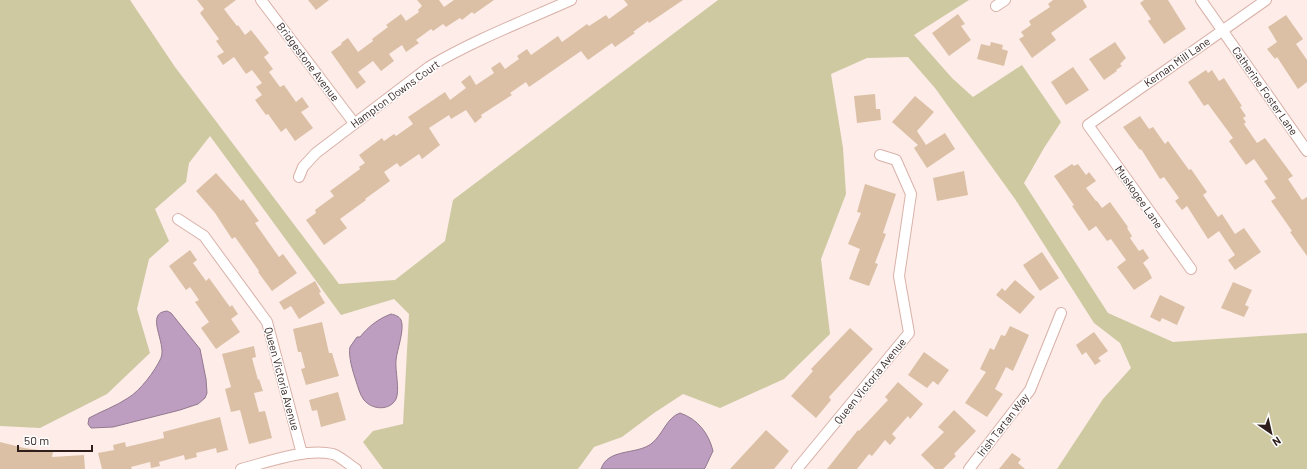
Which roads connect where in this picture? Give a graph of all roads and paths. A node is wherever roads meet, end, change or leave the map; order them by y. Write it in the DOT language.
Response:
graph roads {
  1 [pos="261,0"];
  2 [pos="571,0"];
  3 [pos="1005,0"];
  4 [pos="1201,0"];
  5 [pos="1266,0"];
  6 [pos="996,6"];
  7 [pos="1223,30"];
  8 [pos="354,123"];
  9 [pos="1088,125"];
  10 [pos="1307,151"];
  11 [pos="880,155"];
  12 [pos="299,177"];
  13 [pos="178,219"];
  14 [pos="1190,270"];
  15 [pos="1061,313"];
  16 [pos="302,454"];
  17 [pos="241,469"];
  18 [pos="356,469"];
  19 [pos="797,469"];
  20 [pos="969,469"];
  1 -- 8 [label="street, Bridgestone Avenue"];
  2 -- 8 [label="street, Hampton Downs Court"];
  3 -- 6 [label="street"];
  4 -- 7 [label="street, Catherine Foster Lane"];
  5 -- 7 [label="street, Kernan Mill Lane"];
  7 -- 9 [label="street, Kernan Mill Lane"];
  7 -- 10 [label="street, Catherine Foster Lane"];
  8 -- 12 [label="street, Hampton Downs Court"];
  9 -- 14 [label="street, Muskogee Lane"];
  11 -- 19 [label="street, Queen Victoria Avenue"];
  13 -- 16 [label="street, Queen Victoria Avenue"];
  15 -- 20 [label="street, Irish Tartan Way"];
  16 -- 17 [label="street"];
  16 -- 18 [label="street"];
}
